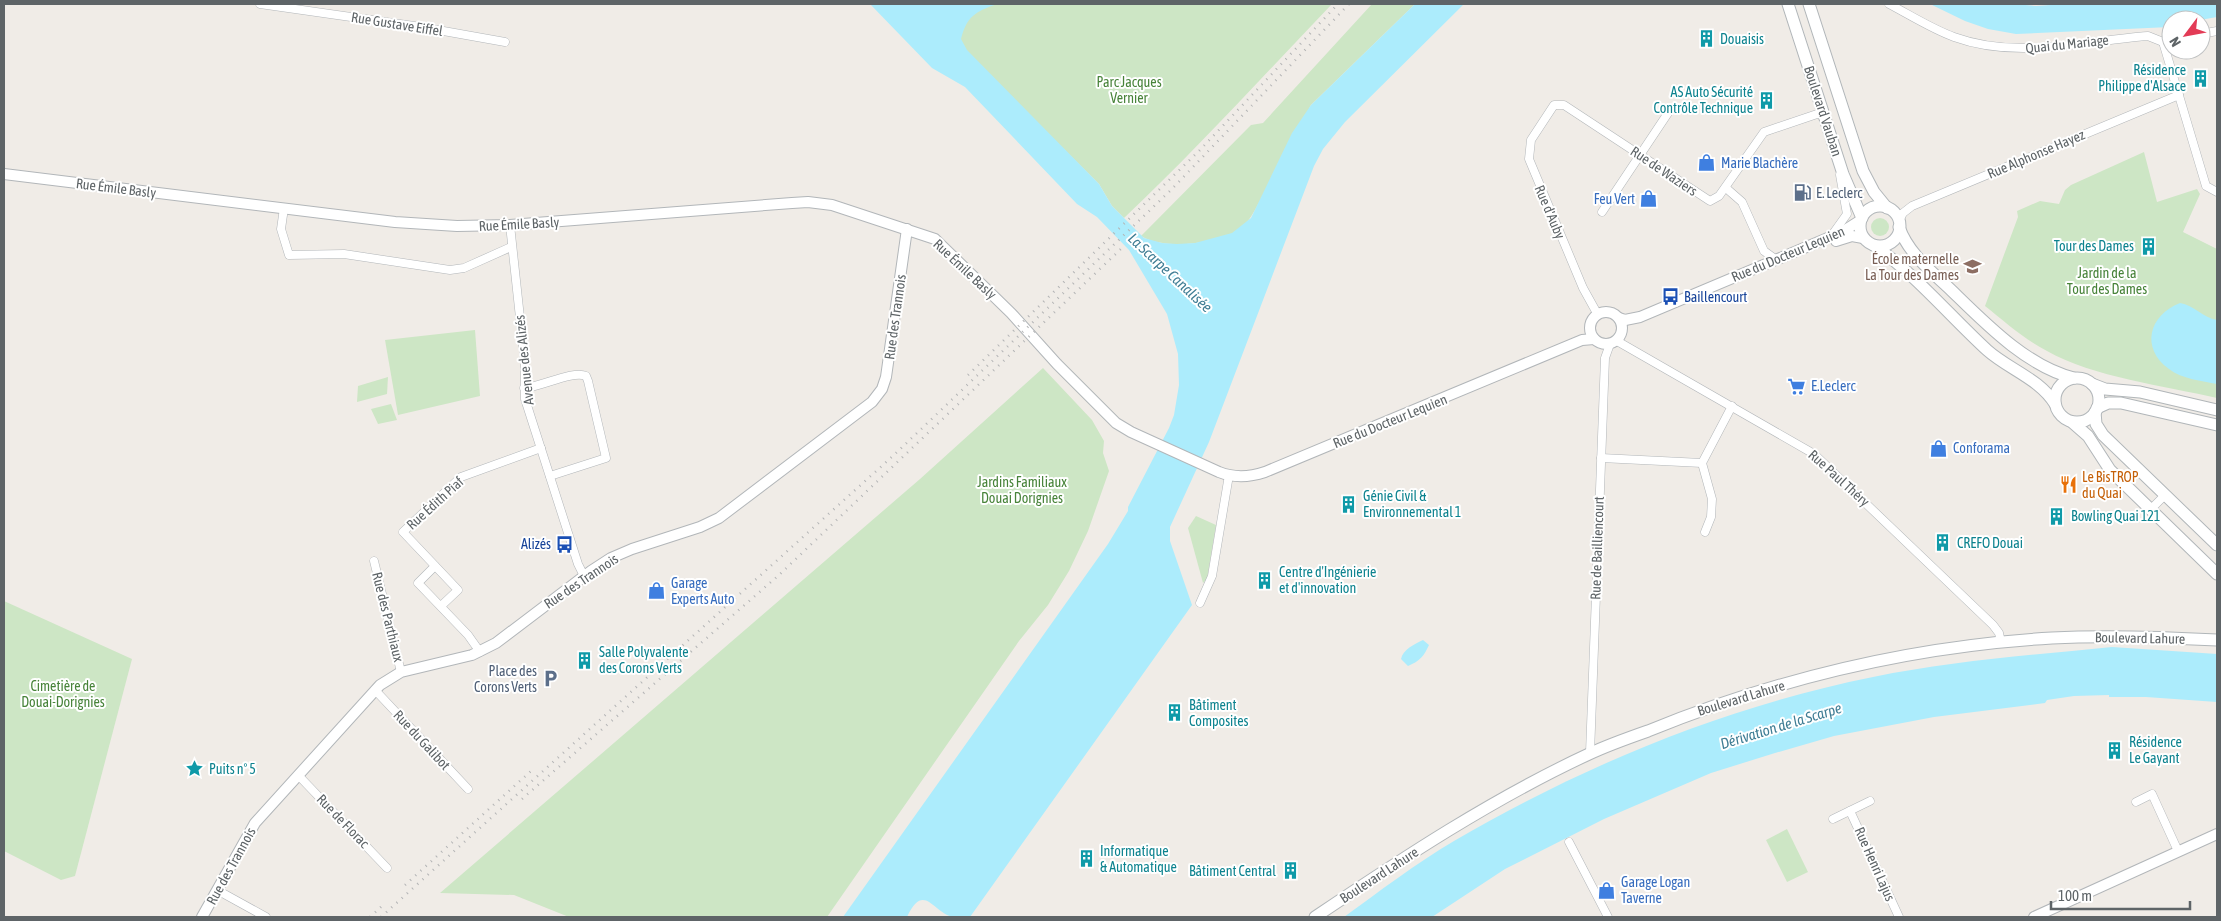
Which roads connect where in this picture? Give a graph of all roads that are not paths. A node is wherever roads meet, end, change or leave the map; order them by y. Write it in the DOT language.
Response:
graph roads {
  1 [pos="260,4"];
  2 [pos="1788,4"];
  3 [pos="1809,4"];
  4 [pos="1889,4"];
  5 [pos="2161,39"];
  6 [pos="505,42"];
  7 [pos="2171,60"];
  8 [pos="2179,95"];
  9 [pos="1550,109"];
  10 [pos="1823,112"];
  11 [pos="1668,113"];
  12 [pos="1640,155"];
  13 [pos="1840,166"];
  14 [pos="4,174"];
  15 [pos="1726,188"];
  16 [pos="2217,192"];
  17 [pos="284,208"];
  18 [pos="1888,208"];
  19 [pos="1602,212"];
  20 [pos="1861,219"];
  21 [pos="1899,224"];
  22 [pos="510,225"];
  23 [pos="906,229"];
  24 [pos="1832,236"];
  25 [pos="1863,238"];
  26 [pos="1875,246"];
  27 [pos="511,247"];
  28 [pos="1775,259"];
  29 [pos="1716,285"];
  30 [pos="1598,315"];
  31 [pos="1640,317"];
  32 [pos="1619,318"];
  33 [pos="1591,325"];
  34 [pos="1594,339"];
  35 [pos="1616,339"];
  36 [pos="1570,345"];
  37 [pos="2074,378"];
  38 [pos="2092,384"];
  39 [pos="524,388"];
  40 [pos="2055,404"];
  41 [pos="1732,406"];
  42 [pos="2096,410"];
  43 [pos="2217,410"];
  44 [pos="2072,422"];
  45 [pos="2217,425"];
  46 [pos="1154,442"];
  47 [pos="541,448"];
  48 [pos="1601,458"];
  49 [pos="1702,463"];
  50 [pos="1229,475"];
  51 [pos="550,476"];
  52 [pos="2165,494"];
  53 [pos="2151,509"];
  54 [pos="1705,532"];
  55 [pos="2217,545"];
  56 [pos="374,561"];
  57 [pos="435,566"];
  58 [pos="2217,574"];
  59 [pos="584,576"];
  60 [pos="1200,603"];
  61 [pos="441,606"];
  62 [pos="2217,640"];
  63 [pos="2001,642"];
  64 [pos="480,652"];
  65 [pos="401,672"];
  66 [pos="375,690"];
  67 [pos="1590,754"];
  68 [pos="298,775"];
  69 [pos="468,789"];
  70 [pos="1870,801"];
  71 [pos="2136,802"];
  72 [pos="1850,811"];
  73 [pos="1833,819"];
  74 [pos="2217,834"];
  75 [pos="1569,842"];
  76 [pos="2178,852"];
  77 [pos="387,868"];
  78 [pos="217,890"];
  79 [pos="202,917"];
  80 [pos="266,917"];
  81 [pos="1314,917"];
  82 [pos="1608,917"];
  83 [pos="1899,917"];
  84 [pos="2034,917"];
  1 -- 6 [label="street, Rue Gustave Eiffel"];
  2 -- 10 [label="main road, Boulevard Vauban"];
  3 -- 18 [label="main road, Boulevard Vauban"];
  4 -- 5 [label="street, Quai du Mariage"];
  7 -- 8 [label="street"];
  8 -- 16 [label="street"];
  8 -- 21 [label="street, Rue Alphonse Hayez"];
  9 -- 12 [label="street, Rue de Waziers"];
  9 -- 30 [label="street, Rue d'Auby"];
  10 -- 13 [label="main road, Boulevard Vauban"];
  10 -- 15 [label="street"];
  11 -- 12 [label="street"];
  12 -- 15 [label="street, Rue de Waziers"];
  12 -- 19 [label="street"];
  13 -- 20 [label="main road, Boulevard Vauban"];
  13 -- 24 [label="street"];
  14 -- 17 [label="street, Rue Émile Basly"];
  15 -- 28 [label="street"];
  17 -- 22 [label="street, Rue Émile Basly"];
  17 -- 27 [label="street, Rue Émile Basly"];
  18 -- 20 [label="main road"];
  18 -- 21 [label="main road"];
  20 -- 24 [label="street, Rue du Docteur Lequien"];
  20 -- 25 [label="main road"];
  21 -- 26 [label="main road"];
  21 -- 37 [label="main road"];
  22 -- 23 [label="street, Rue Émile Basly"];
  22 -- 27 [label="street, Avenue des Alizés"];
  23 -- 46 [label="street, Rue Émile Basly"];
  23 -- 59 [label="street, Rue des Trannois"];
  24 -- 28 [label="street, Rue du Docteur Lequien"];
  25 -- 26 [label="main road"];
  25 -- 29 [label="street, Rue du Docteur Lequien"];
  26 -- 40 [label="main road"];
  27 -- 39 [label="street, Avenue des Alizés"];
  28 -- 29 [label="street, Rue du Docteur Lequien"];
  29 -- 31 [label="street, Rue du Docteur Lequien"];
  30 -- 32 [label="street"];
  30 -- 33 [label="street"];
  31 -- 32 [label="street, Rue du Docteur Lequien"];
  31 -- 35 [label="street, Rue du Docteur Lequien"];
  32 -- 35 [label="street"];
  33 -- 34 [label="street"];
  33 -- 36 [label="street, Rue du Docteur Lequien"];
  34 -- 35 [label="street"];
  34 -- 36 [label="street, Rue du Docteur Lequien"];
  35 -- 41 [label="street, Rue Paul Théry"];
  35 -- 48 [label="street, Rue de Bailliencourt"];
  36 -- 50 [label="street, Rue du Docteur Lequien"];
  37 -- 38 [label="main road"];
  37 -- 40 [label="main road"];
  38 -- 42 [label="main road"];
  38 -- 43 [label="main road"];
  39 -- 47 [label="street, Avenue des Alizés"];
  39 -- 51 [label="street"];
  40 -- 44 [label="main road"];
  41 -- 49 [label="street"];
  41 -- 63 [label="street, Rue Paul Théry"];
  42 -- 44 [label="main road"];
  42 -- 45 [label="main road"];
  42 -- 52 [label="main road"];
  44 -- 53 [label="main road"];
  46 -- 50 [label="street, Rue du Docteur Lequien"];
  47 -- 51 [label="street, Avenue des Alizés"];
  47 -- 57 [label="street, Rue Édith Piaf"];
  48 -- 49 [label="street"];
  48 -- 67 [label="street, Rue de Bailliencourt"];
  49 -- 54 [label="street"];
  50 -- 60 [label="street"];
  51 -- 59 [label="street, Avenue des Alizés"];
  52 -- 53 [label="street"];
  52 -- 55 [label="main road"];
  53 -- 58 [label="main road"];
  56 -- 65 [label="street, Rue des Parthiaux"];
  57 -- 61 [label="street"];
  57 -- 61 [label="street, Rue Édith Piaf"];
  59 -- 64 [label="street, Rue des Trannois"];
  61 -- 64 [label="street"];
  62 -- 63 [label="main road, Boulevard Lahure"];
  63 -- 67 [label="main road, Boulevard Lahure"];
  64 -- 65 [label="street, Rue des Trannois"];
  65 -- 66 [label="street, Rue des Trannois"];
  66 -- 68 [label="street, Rue des Trannois"];
  66 -- 69 [label="street, Rue du Galibot"];
  67 -- 81 [label="main road, Boulevard Lahure"];
  68 -- 77 [label="street, Rue de Florac"];
  68 -- 78 [label="street, Rue des Trannois"];
  70 -- 72 [label="street, Rue Henri Lajus"];
  71 -- 76 [label="street"];
  72 -- 73 [label="street, Rue Henri Lajus"];
  72 -- 83 [label="street, Rue Henri Lajus"];
  74 -- 76 [label="street"];
  75 -- 82 [label="street"];
  76 -- 84 [label="street"];
  78 -- 79 [label="street, Rue des Trannois"];
  78 -- 80 [label="street"];
}
